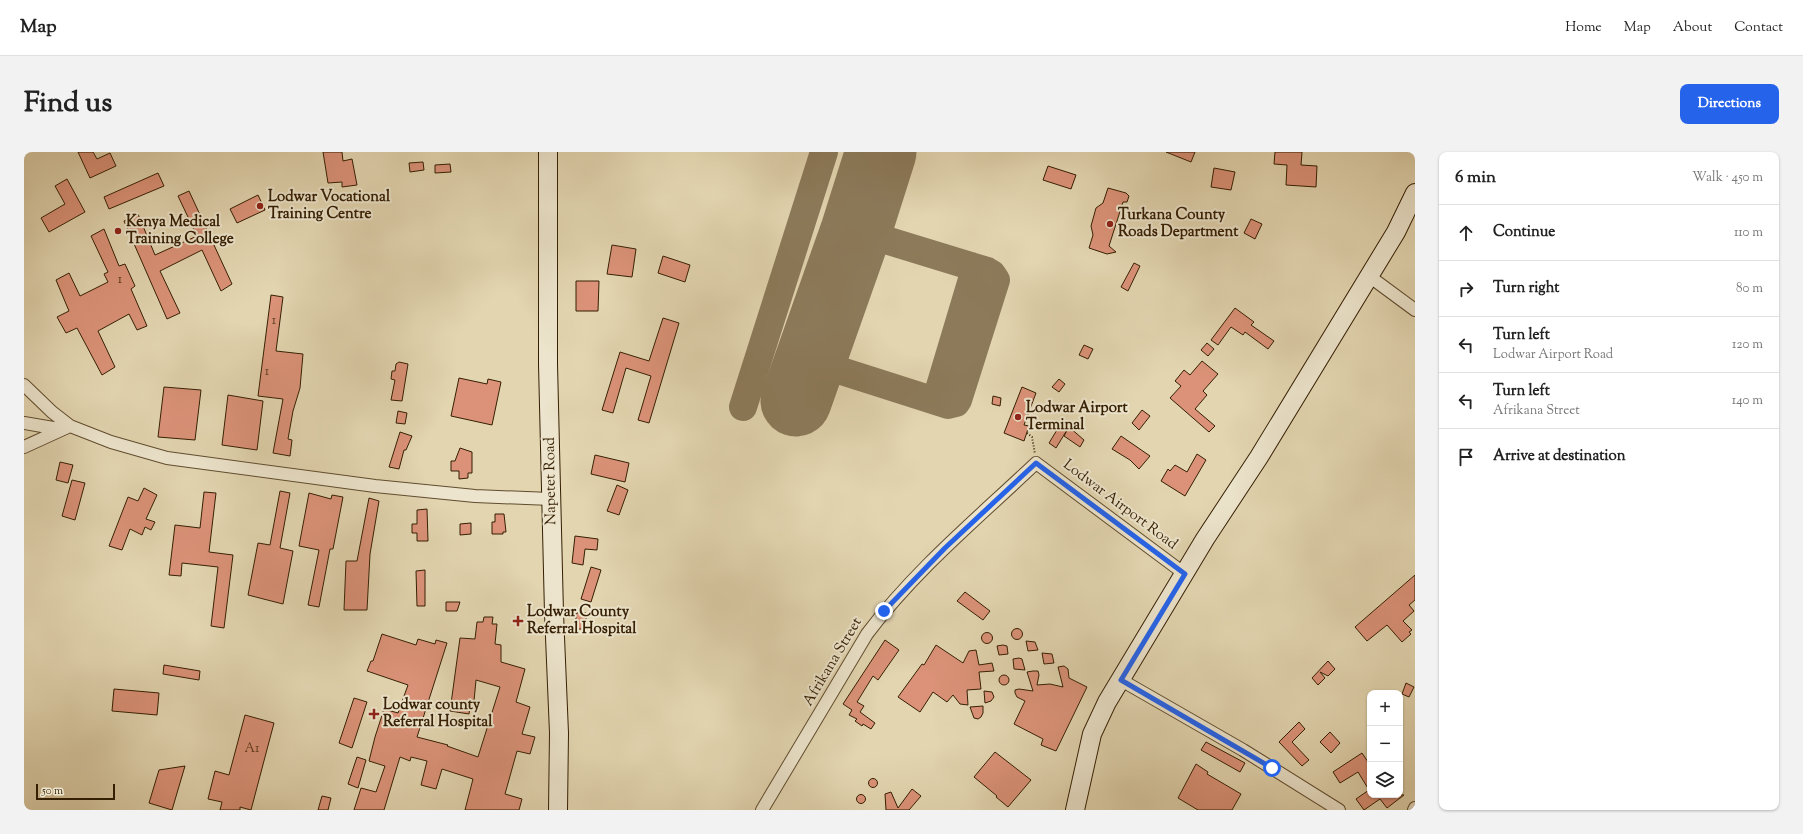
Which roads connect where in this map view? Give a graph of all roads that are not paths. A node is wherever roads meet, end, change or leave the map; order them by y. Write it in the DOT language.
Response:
graph roads {
  1 [pos="548,152"];
  2 [pos="1415,193"];
  3 [pos="1369,276"];
  4 [pos="1415,310"];
  5 [pos="24,385"];
  6 [pos="24,424"];
  7 [pos="64,427"];
  8 [pos="24,447"];
  9 [pos="1036,463"];
  10 [pos="551,499"];
  11 [pos="1185,574"];
  12 [pos="1121,680"];
  13 [pos="558,810"];
  14 [pos="762,810"];
  15 [pos="1075,810"];
  16 [pos="1338,810"];
  1 -- 10 [label="street, Napetet Road"];
  2 -- 3 [label="street"];
  3 -- 4 [label="street"];
  3 -- 11 [label="street"];
  5 -- 7 [label="street"];
  6 -- 7 [label="street"];
  7 -- 8 [label="street"];
  7 -- 10 [label="street"];
  9 -- 11 [label="street, Lodwar Airport Road"];
  9 -- 14 [label="street, Afrikana Street"];
  10 -- 13 [label="street, Napetet Road"];
  11 -- 12 [label="street"];
  12 -- 15 [label="street"];
  12 -- 16 [label="street"];
}
